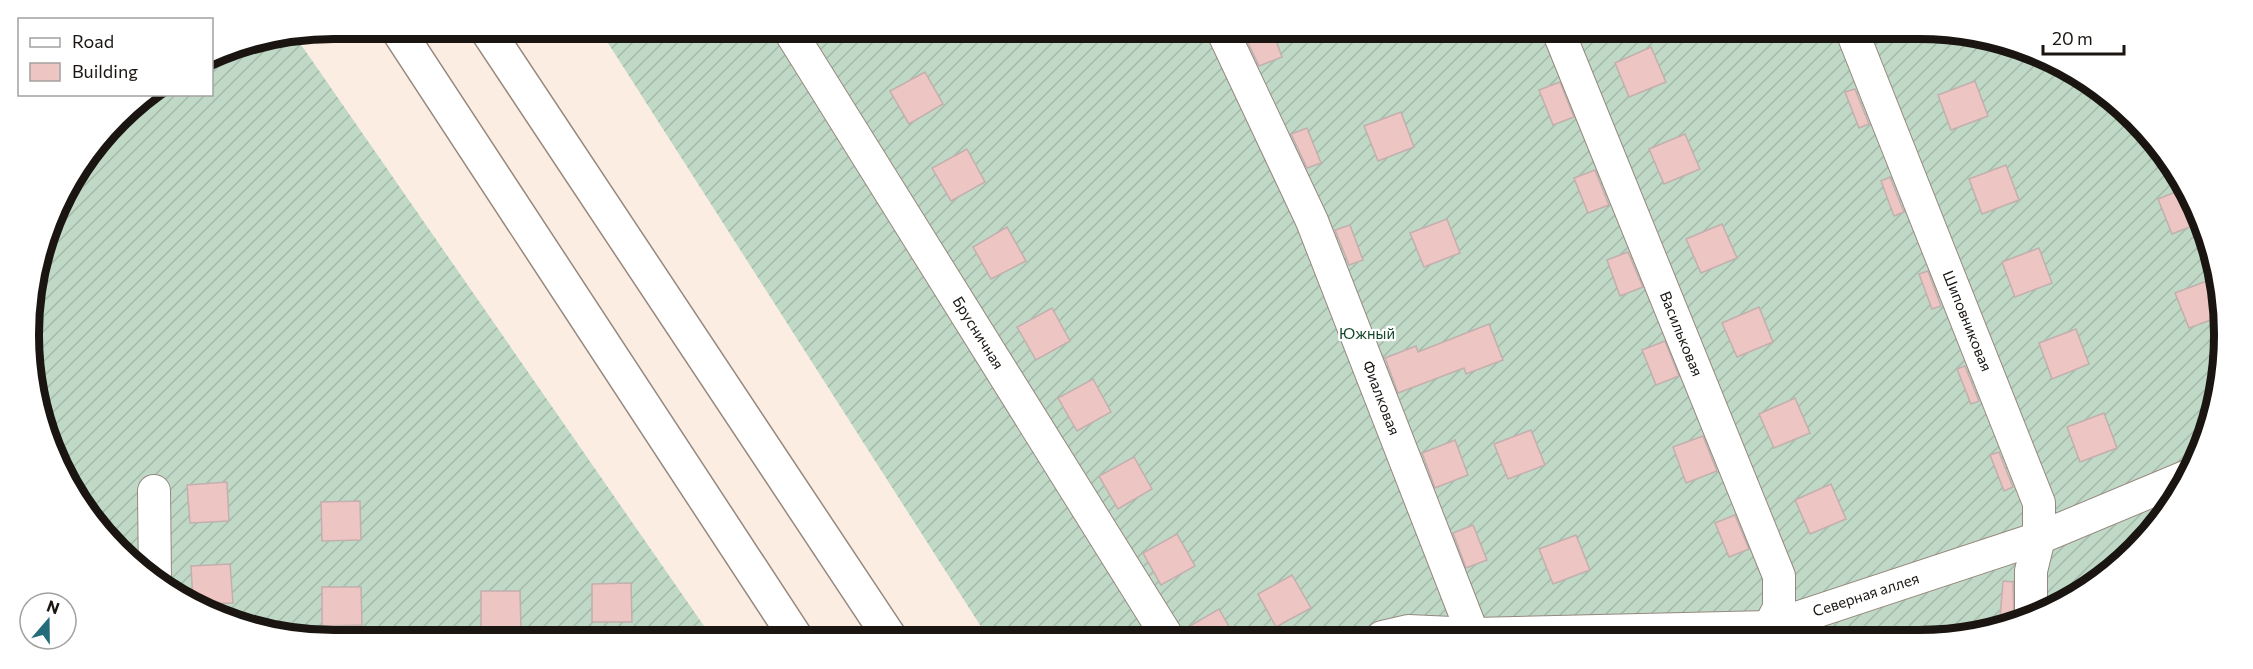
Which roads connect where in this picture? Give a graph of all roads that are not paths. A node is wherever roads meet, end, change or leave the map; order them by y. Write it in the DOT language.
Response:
graph roads {
  1 [pos="404,39"];
  2 [pos="493,39"];
  3 [pos="795,39"];
  4 [pos="1225,39"];
  5 [pos="1561,39"];
  6 [pos="1855,39"];
  7 [pos="2174,482"];
  8 [pos="154,491"];
  9 [pos="2039,538"];
  10 [pos="155,569"];
  11 [pos="2031,608"];
  12 [pos="791,630"];
  13 [pos="885,630"];
  14 [pos="1163,630"];
  15 [pos="1472,630"];
  16 [pos="1770,630"];
  17 [pos="1775,630"];
  1 -- 12 [label="main road"];
  2 -- 13 [label="main road"];
  3 -- 14 [label="street, Брусничная"];
  4 -- 15 [label="street, Фиалковая"];
  5 -- 16 [label="street, Васильковая"];
  6 -- 9 [label="street, Шиповниковая"];
  7 -- 9 [label="street, Северная аллея"];
  8 -- 10 [label="street"];
  9 -- 11 [label="street, Шиповниковая"];
  9 -- 17 [label="street, Северная аллея"];
}
